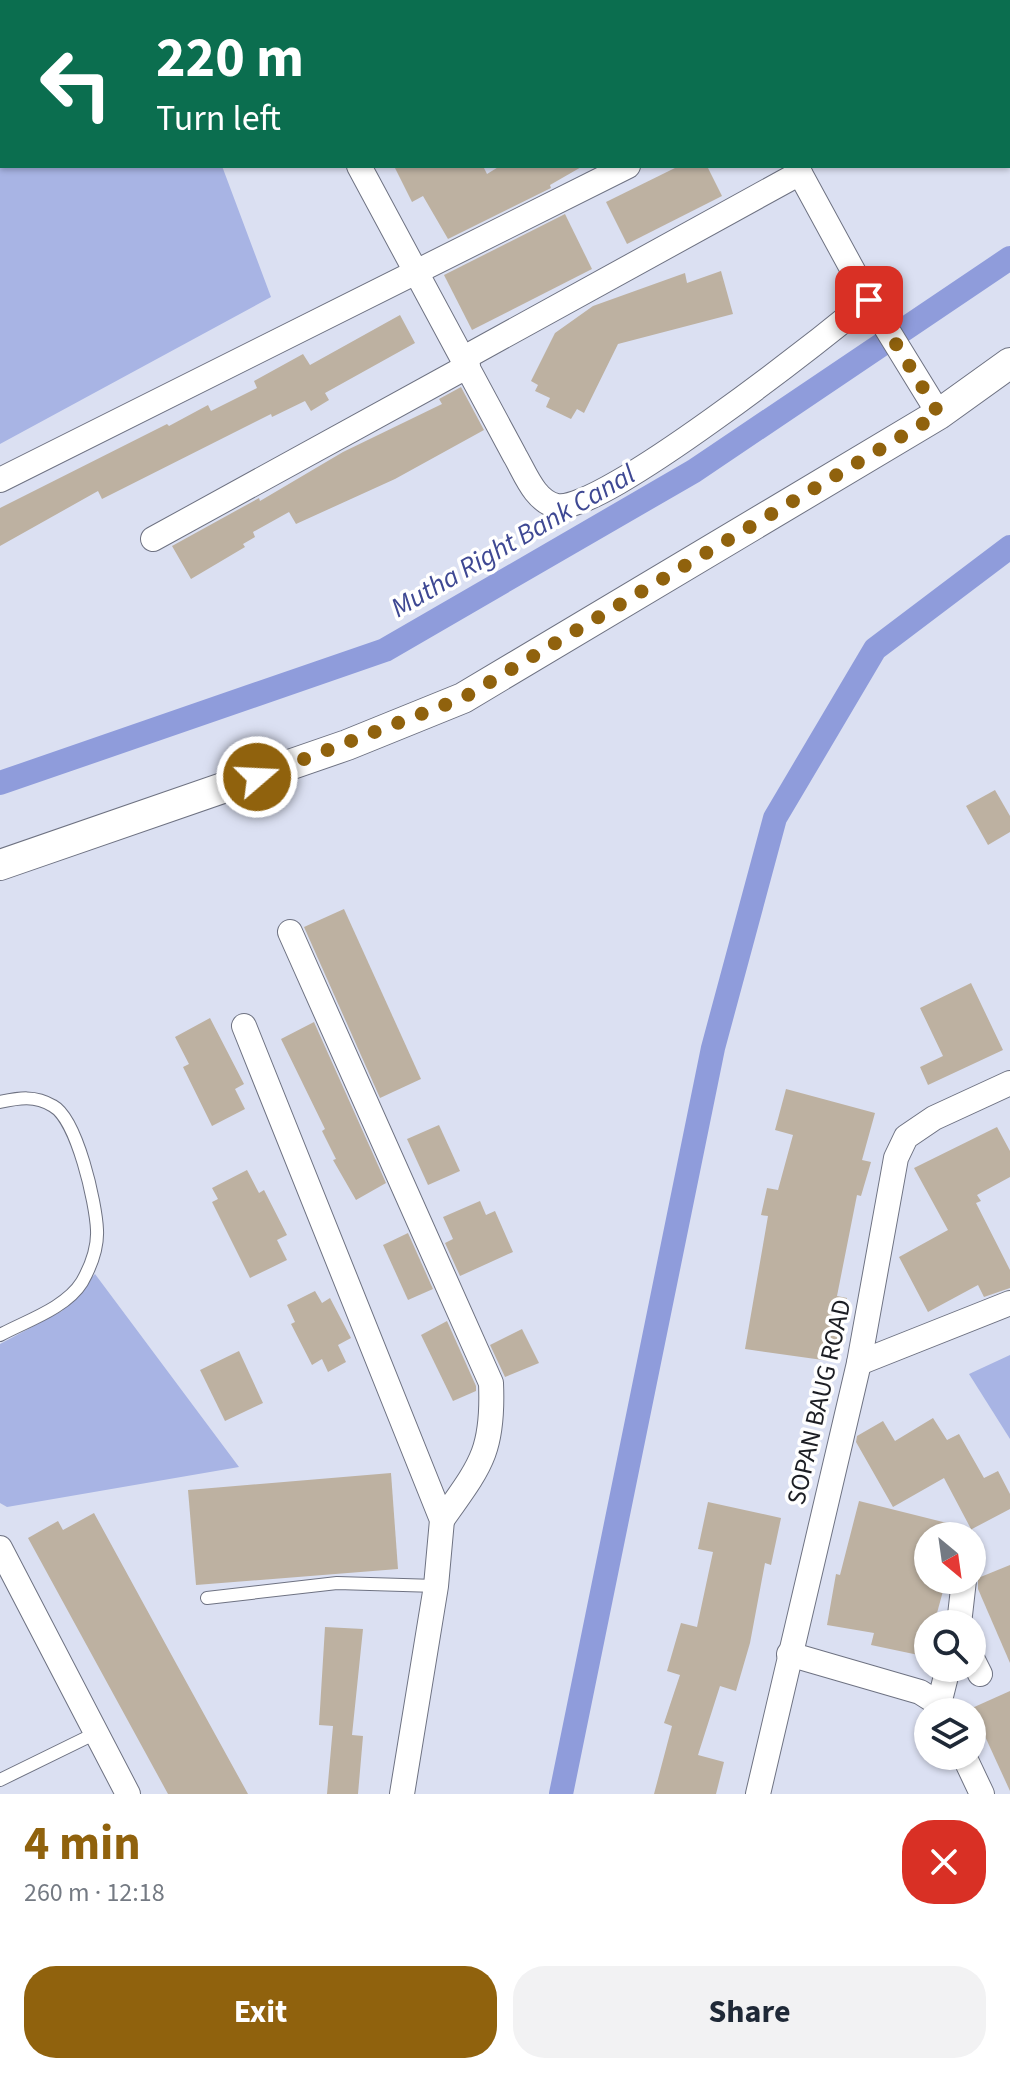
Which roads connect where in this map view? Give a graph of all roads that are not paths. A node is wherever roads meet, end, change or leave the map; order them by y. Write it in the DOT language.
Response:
graph roads {
  1 [pos="360,168"];
  2 [pos="624,168"];
  3 [pos="798,170"];
  4 [pos="419,272"];
  5 [pos="874,308"];
  6 [pos="466,362"];
  7 [pos="1010,363"];
  8 [pos="939,414"];
  9 [pos="0,480"];
  10 [pos="153,539"];
  11 [pos="0,865"];
  12 [pos="290,932"];
  13 [pos="244,1026"];
  14 [pos="1010,1083"];
  15 [pos="0,1102"];
  16 [pos="1010,1303"];
  17 [pos="0,1335"];
  18 [pos="859,1363"];
  19 [pos="442,1520"];
  20 [pos="0,1548"];
  21 [pos="436,1586"];
  22 [pos="207,1598"];
  23 [pos="789,1654"];
  24 [pos="928,1698"];
  25 [pos="96,1733"];
  26 [pos="971,1770"];
  27 [pos="0,1780"];
  28 [pos="128,1794"];
  29 [pos="402,1794"];
  30 [pos="758,1794"];
  31 [pos="982,1794"];
  1 -- 4 [label="street"];
  2 -- 4 [label="street"];
  3 -- 5 [label="street"];
  3 -- 6 [label="street"];
  4 -- 6 [label="street"];
  4 -- 9 [label="street"];
  5 -- 6 [label="street"];
  5 -- 8 [label="street"];
  6 -- 10 [label="street"];
  7 -- 8 [label="street"];
  8 -- 11 [label="street"];
  12 -- 19 [label="street"];
  13 -- 19 [label="street"];
  14 -- 18 [label="street, SOPAN BAUG ROAD"];
  15 -- 17 [label="lane"];
  16 -- 18 [label="street"];
  18 -- 23 [label="street, SOPAN BAUG ROAD"];
  19 -- 21 [label="street"];
  20 -- 25 [label="street"];
  21 -- 22 [label="lane"];
  21 -- 29 [label="street"];
  23 -- 24 [label="street"];
  23 -- 30 [label="street, SOPAN BAUG ROAD"];
  25 -- 27 [label="lane"];
  25 -- 28 [label="street"];
  26 -- 31 [label="street"];
}
